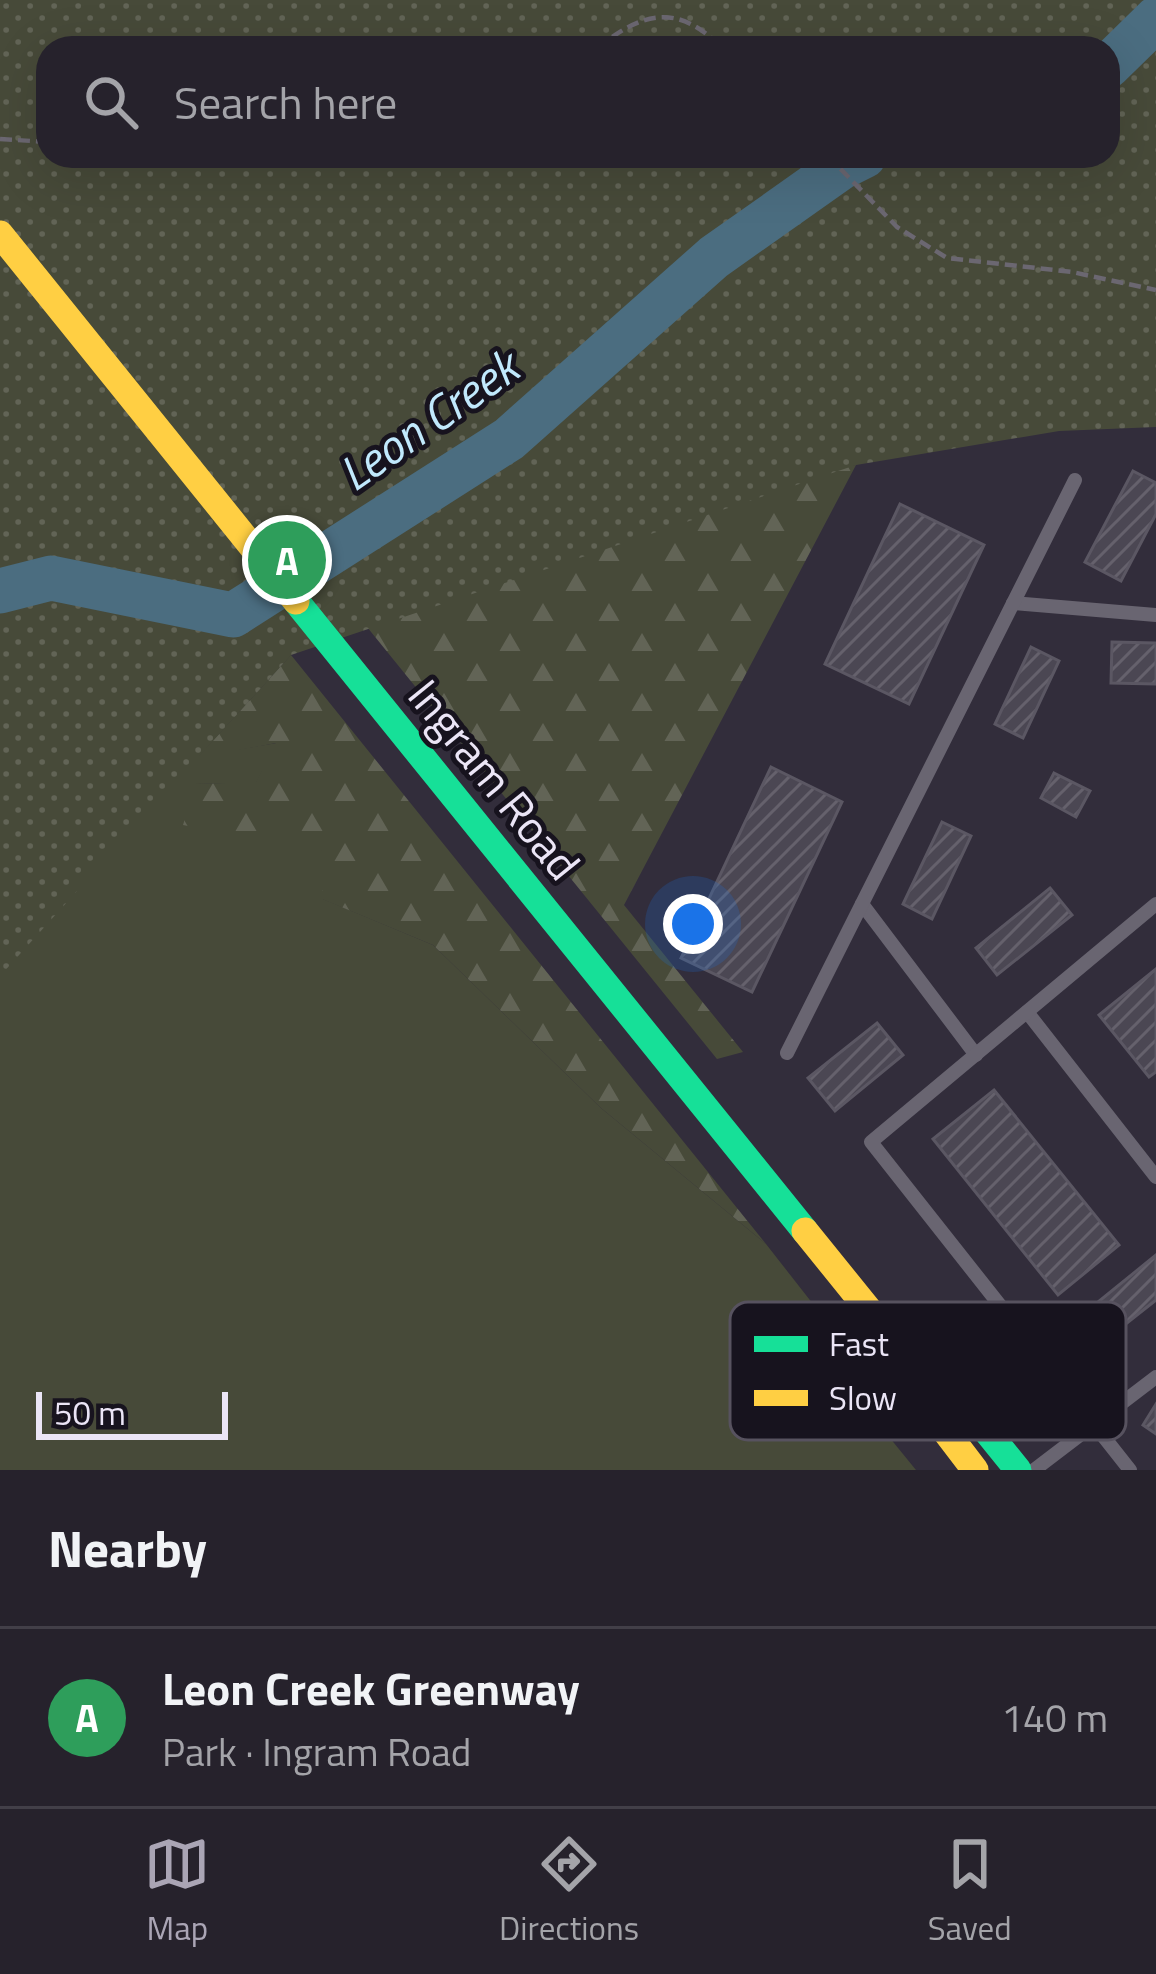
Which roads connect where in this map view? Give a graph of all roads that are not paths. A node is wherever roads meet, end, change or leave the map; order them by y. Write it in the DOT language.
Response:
graph roads {
  1 [pos="0,233"];
  2 [pos="1075,480"];
  3 [pos="1012,603"];
  4 [pos="1156,615"];
  5 [pos="862,904"];
  6 [pos="1156,904"];
  7 [pos="1027,1012"];
  8 [pos="787,1053"];
  9 [pos="976,1055"];
  10 [pos="1156,1178"];
  11 [pos="863,1302"];
  12 [pos="998,1302"];
  13 [pos="1156,1377"];
  14 [pos="1126,1400"];
  15 [pos="952,1440"];
  16 [pos="994,1440"];
  17 [pos="1073,1440"];
  18 [pos="1107,1440"];
  19 [pos="975,1470"];
  20 [pos="1018,1470"];
  21 [pos="1034,1470"];
  22 [pos="1130,1470"];
  1 -- 11 [label="street, Ingram Road"];
  2 -- 3 [label="lane"];
  3 -- 4 [label="lane"];
  3 -- 5 [label="lane"];
  5 -- 8 [label="lane"];
  5 -- 9 [label="lane"];
  6 -- 7 [label="lane"];
  7 -- 9 [label="lane"];
  7 -- 10 [label="lane"];
  9 -- 12 [label="lane"];
  13 -- 14 [label="lane"];
  15 -- 19 [label="street, Ingram Road"];
  16 -- 20 [label="street, Ingram Road"];
  17 -- 21 [label="lane"];
  18 -- 22 [label="lane"];
}
